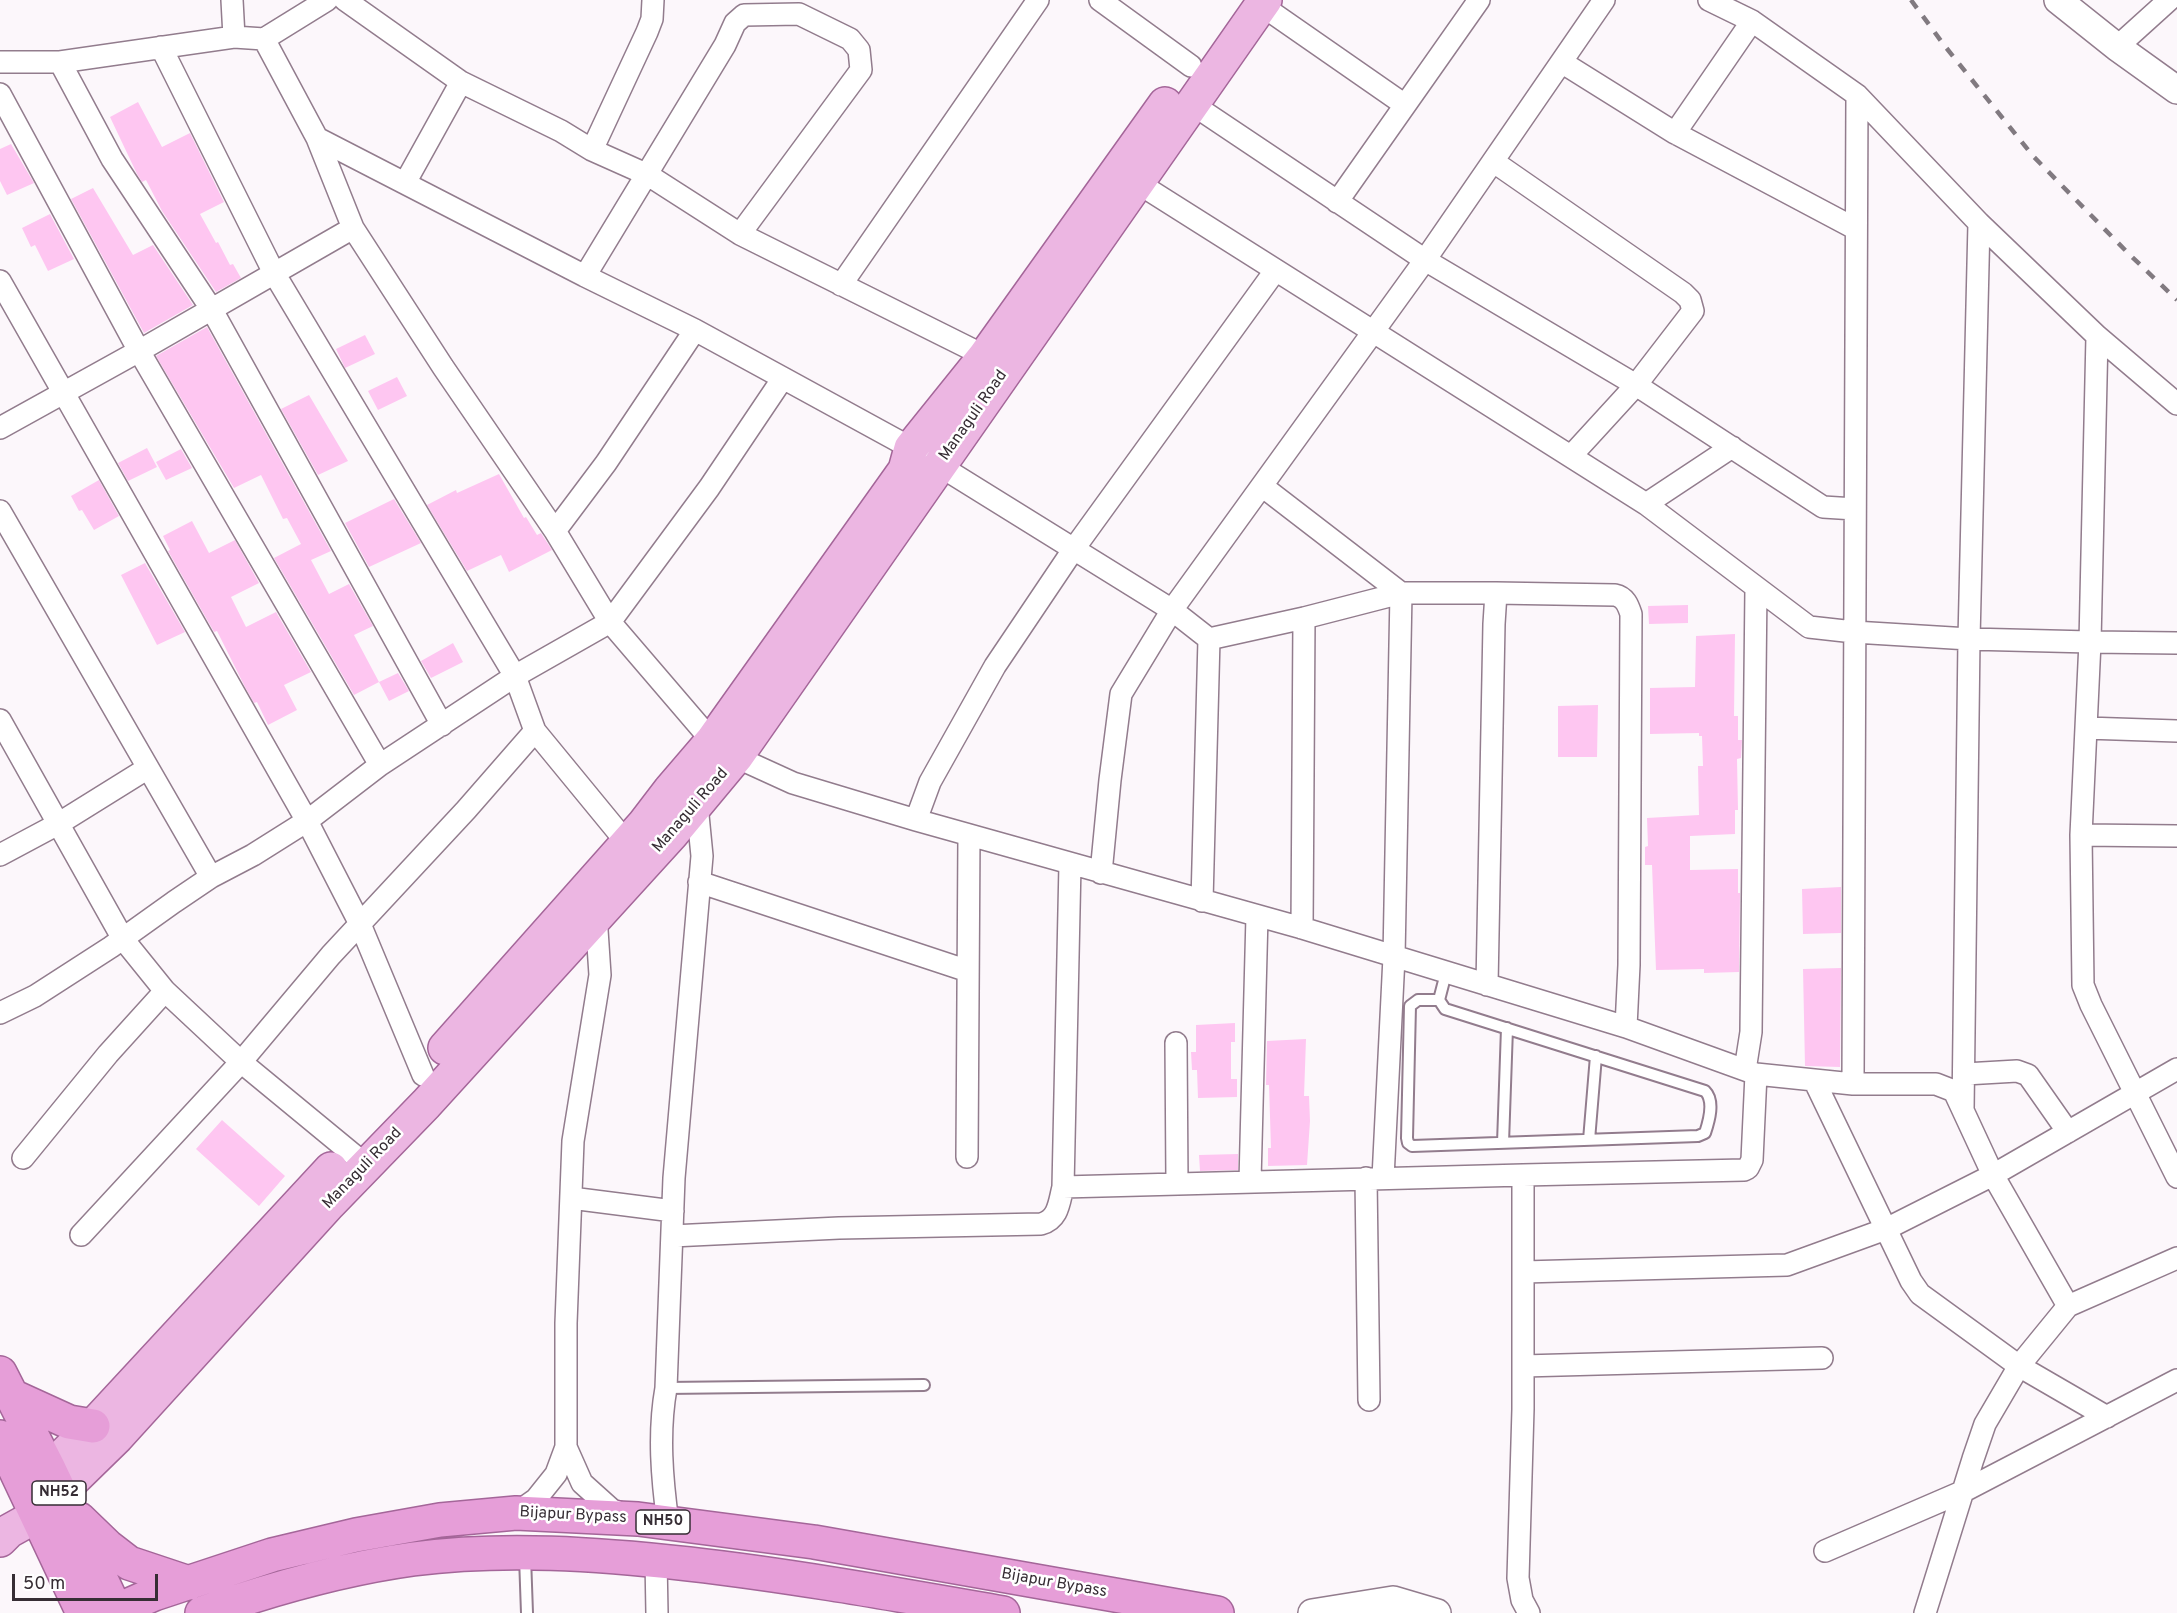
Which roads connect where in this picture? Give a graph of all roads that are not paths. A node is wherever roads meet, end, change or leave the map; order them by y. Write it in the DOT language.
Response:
graph roads {
  1 [pos="232,0"];
  2 [pos="327,0"];
  3 [pos="345,0"];
  4 [pos="653,0"];
  5 [pos="1038,0"];
  6 [pos="1100,0"];
  7 [pos="1479,0"];
  8 [pos="1605,0"];
  9 [pos="1709,0"];
  10 [pos="2058,0"];
  11 [pos="2169,0"];
  12 [pos="1255,2"];
  13 [pos="1752,21"];
  14 [pos="234,37"];
  15 [pos="264,39"];
  16 [pos="161,47"];
  17 [pos="2117,47"];
  18 [pos="0,62"];
  19 [pos="60,62"];
  20 [pos="1563,63"];
  21 [pos="1191,66"];
  22 [pos="461,82"];
  23 [pos="2177,90"];
  24 [pos="0,94"];
  25 [pos="1857,95"];
  26 [pos="1192,104"];
  27 [pos="1405,105"];
  28 [pos="1675,133"];
  29 [pos="317,138"];
  30 [pos="592,150"];
  31 [pos="1494,162"];
  32 [pos="648,175"];
  33 [pos="405,183"];
  34 [pos="1138,183"];
  35 [pos="1337,202"];
  36 [pos="1979,223"];
  37 [pos="353,228"];
  38 [pos="1856,229"];
  39 [pos="740,234"];
  40 [pos="1425,260"];
  41 [pos="1275,271"];
  42 [pos="274,273"];
  43 [pos="585,276"];
  44 [pos="0,281"];
  45 [pos="841,285"];
  46 [pos="212,310"];
  47 [pos="695,330"];
  48 [pos="1373,332"];
  49 [pos="2097,336"];
  50 [pos="139,351"];
  51 [pos="985,356"];
  52 [pos="783,378"];
  53 [pos="1636,385"];
  54 [pos="65,392"];
  55 [pos="2177,404"];
  56 [pos="0,428"];
  57 [pos="1732,447"];
  58 [pos="911,448"];
  59 [pos="1571,456"];
  60 [pos="939,466"];
  61 [pos="1262,486"];
  62 [pos="1646,504"];
  63 [pos="1855,509"];
  64 [pos="0,511"];
  65 [pos="555,531"];
  66 [pos="1073,550"];
  67 [pos="1756,588"];
  68 [pos="1496,592"];
  69 [pos="1401,593"];
  70 [pos="1172,610"];
  71 [pos="1304,618"];
  72 [pos="610,622"];
  73 [pos="1854,632"];
  74 [pos="1209,639"];
  75 [pos="1970,639"];
  76 [pos="2090,642"];
  77 [pos="2177,644"];
  78 [pos="514,676"];
  79 [pos="0,720"];
  80 [pos="442,725"];
  81 [pos="2086,728"];
  82 [pos="535,731"];
  83 [pos="2177,731"];
  84 [pos="724,749"];
  85 [pos="380,765"];
  86 [pos="147,768"];
  87 [pos="697,805"];
  88 [pos="307,820"];
  89 [pos="916,820"];
  90 [pos="58,824"];
  91 [pos="969,835"];
  92 [pos="2081,835"];
  93 [pos="2177,836"];
  94 [pos="627,843"];
  95 [pos="0,855"];
  96 [pos="1070,864"];
  97 [pos="1101,873"];
  98 [pos="212,877"];
  99 [pos="699,882"];
  100 [pos="1202,901"];
  101 [pos="596,915"];
  102 [pos="1257,916"];
  103 [pos="360,924"];
  104 [pos="1302,928"];
  105 [pos="123,939"];
  106 [pos="1394,957"];
  107 [pos="968,971"];
  108 [pos="1446,973"];
  109 [pos="1487,985"];
  110 [pos="165,991"];
  111 [pos="1439,1000"];
  112 [pos="0,1013"];
  113 [pos="1626,1027"];
  114 [pos="1507,1028"];
  115 [pos="1176,1043"];
  116 [pos="1596,1056"];
  117 [pos="241,1062"];
  118 [pos="2177,1069"];
  119 [pos="1750,1072"];
  120 [pos="1965,1074"];
  121 [pos="423,1075"];
  122 [pos="1814,1080"];
  123 [pos="1853,1084"];
  124 [pos="2135,1094"];
  125 [pos="1963,1110"];
  126 [pos="2068,1132"];
  127 [pos="1589,1140"];
  128 [pos="1503,1143"];
  129 [pos="967,1157"];
  130 [pos="23,1158"];
  131 [pos="358,1158"];
  132 [pos="1523,1175"];
  133 [pos="1992,1175"];
  134 [pos="2177,1177"];
  135 [pos="1375,1178"];
  136 [pos="1251,1181"];
  137 [pos="1177,1184"];
  138 [pos="1064,1187"];
  139 [pos="571,1198"];
  140 [pos="674,1211"];
  141 [pos="1886,1229"];
  142 [pos="81,1235"];
  143 [pos="672,1236"];
  144 [pos="2177,1258"];
  145 [pos="1523,1272"];
  146 [pos="2068,1306"];
  147 [pos="1822,1358"];
  148 [pos="1523,1366"];
  149 [pos="2019,1366"];
  150 [pos="2177,1380"];
  151 [pos="6,1385"];
  152 [pos="924,1385"];
  153 [pos="666,1388"];
  154 [pos="1369,1400"];
  155 [pos="2107,1417"];
  156 [pos="93,1426"];
  157 [pos="0,1437"];
  158 [pos="566,1447"];
  159 [pos="1964,1491"];
  160 [pos="35,1506"];
  161 [pos="516,1513"];
  162 [pos="653,1521"];
  163 [pos="1825,1551"];
  164 [pos="525,1554"];
  165 [pos="656,1560"];
  166 [pos="64,1574"];
  167 [pos="189,1583"];
  168 [pos="114,1612"];
  169 [pos="62,1613"];
  170 [pos="83,1613"];
  171 [pos="202,1613"];
  172 [pos="527,1613"];
  173 [pos="657,1613"];
  174 [pos="1003,1613"];
  175 [pos="1217,1613"];
  176 [pos="1312,1613"];
  177 [pos="1437,1613"];
  178 [pos="1529,1613"];
  179 [pos="1925,1613"];
  1 -- 14 [label="street"];
  2 -- 15 [label="street"];
  3 -- 22 [label="street"];
  4 -- 30 [label="street"];
  5 -- 45 [label="street"];
  6 -- 21 [label="street"];
  7 -- 27 [label="street"];
  8 -- 20 [label="street"];
  9 -- 13 [label="street"];
  10 -- 17 [label="street"];
  11 -- 17 [label="street"];
  12 -- 21 [label="main road, Managuli Road"];
  12 -- 26 [label="main road, Managuli Road"];
  12 -- 27 [label="street"];
  13 -- 25 [label="street"];
  13 -- 28 [label="street"];
  14 -- 15 [label="street"];
  14 -- 16 [label="street"];
  15 -- 29 [label="street"];
  16 -- 19 [label="street"];
  16 -- 42 [label="street"];
  17 -- 23 [label="street"];
  18 -- 19 [label="street"];
  19 -- 46 [label="street"];
  20 -- 28 [label="street"];
  20 -- 31 [label="street"];
  21 -- 51 [label="main road, Managuli Road"];
  22 -- 30 [label="street"];
  22 -- 33 [label="street"];
  24 -- 50 [label="street"];
  25 -- 36 [label="street"];
  25 -- 38 [label="street"];
  26 -- 34 [label="main road, Managuli Road"];
  26 -- 35 [label="street"];
  27 -- 35 [label="street"];
  28 -- 38 [label="street"];
  29 -- 33 [label="street"];
  29 -- 37 [label="street"];
  30 -- 32 [label="street"];
  31 -- 40 [label="street"];
  31 -- 53 [label="street"];
  32 -- 39 [label="street"];
  32 -- 39 [label="street"];
  32 -- 43 [label="street"];
  33 -- 43 [label="street"];
  34 -- 41 [label="street"];
  34 -- 60 [label="main road, Managuli Road"];
  35 -- 40 [label="street"];
  36 -- 49 [label="street"];
  36 -- 75 [label="street"];
  37 -- 42 [label="street"];
  37 -- 65 [label="street"];
  38 -- 63 [label="street"];
  39 -- 45 [label="street"];
  40 -- 48 [label="street"];
  40 -- 53 [label="street"];
  41 -- 48 [label="street"];
  41 -- 66 [label="street"];
  42 -- 46 [label="street"];
  42 -- 78 [label="street"];
  43 -- 47 [label="street"];
  44 -- 54 [label="street"];
  45 -- 51 [label="street"];
  46 -- 50 [label="street"];
  46 -- 80 [label="street"];
  47 -- 52 [label="street"];
  47 -- 65 [label="street"];
  48 -- 59 [label="street"];
  48 -- 61 [label="street"];
  49 -- 55 [label="street"];
  49 -- 76 [label="street"];
  50 -- 54 [label="street"];
  50 -- 85 [label="street"];
  51 -- 58 [label="main road, Managuli Road"];
  52 -- 58 [label="street"];
  52 -- 72 [label="street"];
  53 -- 57 [label="street"];
  53 -- 59 [label="street"];
  54 -- 56 [label="street"];
  54 -- 88 [label="street"];
  57 -- 62 [label="street"];
  57 -- 63 [label="street"];
  58 -- 60 [label="street"];
  58 -- 84 [label="main road, Managuli Road"];
  59 -- 62 [label="street"];
  60 -- 66 [label="street"];
  60 -- 84 [label="main road, Managuli Road"];
  61 -- 69 [label="street"];
  61 -- 70 [label="street"];
  62 -- 67 [label="street"];
  63 -- 73 [label="street"];
  64 -- 86 [label="street"];
  65 -- 72 [label="street"];
  66 -- 70 [label="street"];
  66 -- 89 [label="street"];
  67 -- 73 [label="street"];
  67 -- 119 [label="street"];
  68 -- 69 [label="street"];
  68 -- 109 [label="street"];
  68 -- 113 [label="street"];
  69 -- 71 [label="street"];
  69 -- 106 [label="street"];
  70 -- 74 [label="street"];
  70 -- 97 [label="street"];
  71 -- 74 [label="street"];
  71 -- 104 [label="street"];
  72 -- 78 [label="street"];
  72 -- 84 [label="street"];
  73 -- 75 [label="street"];
  73 -- 123 [label="street"];
  74 -- 100 [label="street"];
  75 -- 76 [label="street"];
  75 -- 120 [label="street"];
  76 -- 77 [label="street"];
  76 -- 81 [label="street"];
  78 -- 80 [label="street"];
  78 -- 82 [label="street"];
  79 -- 90 [label="street"];
  80 -- 85 [label="street"];
  81 -- 83 [label="street"];
  81 -- 92 [label="street"];
  82 -- 94 [label="street"];
  82 -- 103 [label="street"];
  84 -- 87 [label="main road, Managuli Road"];
  84 -- 89 [label="street"];
  84 -- 94 [label="main road, Managuli Road"];
  85 -- 88 [label="street"];
  86 -- 90 [label="street"];
  86 -- 98 [label="street"];
  87 -- 99 [label="street"];
  87 -- 101 [label="main road, Managuli Road"];
  88 -- 98 [label="street"];
  88 -- 103 [label="street"];
  89 -- 91 [label="street"];
  90 -- 95 [label="street"];
  90 -- 105 [label="street"];
  91 -- 96 [label="street"];
  91 -- 107 [label="street"];
  92 -- 93 [label="street"];
  92 -- 124 [label="street"];
  94 -- 121 [label="main road, Managuli Road"];
  96 -- 97 [label="street"];
  96 -- 138 [label="street"];
  97 -- 100 [label="street"];
  98 -- 105 [label="street"];
  99 -- 107 [label="street"];
  99 -- 140 [label="street"];
  100 -- 102 [label="street"];
  101 -- 131 [label="main road, Managuli Road"];
  101 -- 139 [label="street"];
  102 -- 104 [label="street"];
  102 -- 136 [label="street"];
  103 -- 117 [label="street"];
  103 -- 121 [label="street"];
  104 -- 106 [label="street"];
  105 -- 110 [label="street"];
  105 -- 112 [label="street"];
  106 -- 108 [label="street"];
  106 -- 135 [label="street"];
  107 -- 129 [label="street"];
  108 -- 109 [label="street"];
  108 -- 111 [label="lane"];
  109 -- 113 [label="street"];
  110 -- 117 [label="street"];
  110 -- 130 [label="street"];
  111 -- 114 [label="lane"];
  111 -- 128 [label="lane"];
  113 -- 119 [label="street"];
  114 -- 116 [label="lane"];
  114 -- 128 [label="lane"];
  115 -- 137 [label="street"];
  116 -- 127 [label="lane"];
  116 -- 127 [label="lane"];
  117 -- 131 [label="street"];
  117 -- 142 [label="street"];
  118 -- 124 [label="street"];
  119 -- 122 [label="street"];
  119 -- 132 [label="street"];
  120 -- 125 [label="street"];
  120 -- 126 [label="street"];
  121 -- 131 [label="main road, Managuli Road"];
  122 -- 123 [label="street"];
  122 -- 141 [label="street"];
  123 -- 125 [label="street"];
  124 -- 126 [label="street"];
  124 -- 134 [label="street"];
  125 -- 133 [label="street"];
  126 -- 133 [label="street"];
  127 -- 128 [label="lane"];
  131 -- 156 [label="main road, Managuli Road"];
  131 -- 160 [label="main road, Managuli Road"];
  132 -- 135 [label="street"];
  132 -- 145 [label="street"];
  133 -- 141 [label="street"];
  133 -- 146 [label="street"];
  135 -- 136 [label="street"];
  135 -- 154 [label="street"];
  136 -- 137 [label="street"];
  137 -- 138 [label="street"];
  138 -- 143 [label="street"];
  139 -- 140 [label="street"];
  139 -- 158 [label="street"];
  140 -- 143 [label="street"];
  141 -- 145 [label="street"];
  141 -- 149 [label="street"];
  143 -- 153 [label="street"];
  144 -- 146 [label="street"];
  145 -- 148 [label="street"];
  146 -- 149 [label="street"];
  147 -- 148 [label="street"];
  148 -- 178 [label="street"];
  149 -- 155 [label="street"];
  149 -- 159 [label="street"];
  150 -- 155 [label="street"];
  151 -- 156 [label="highway"];
  151 -- 160 [label="highway, Bijapur Bypass / NH52"];
  152 -- 153 [label="lane"];
  153 -- 162 [label="street"];
  155 -- 159 [label="street"];
  156 -- 160 [label="main road, Managuli Road"];
  157 -- 160 [label="highway, Bijapur Bypass / NH52"];
  158 -- 161 [label="street"];
  158 -- 162 [label="street"];
  159 -- 163 [label="street"];
  159 -- 179 [label="street"];
  160 -- 166 [label="highway, Bijapur Bypass / NH52"];
  160 -- 167 [label="highway"];
  160 -- 168 [label="highway, Bijapur Bypass / NH52"];
  161 -- 162 [label="highway, Bijapur Bypass / NH50"];
  161 -- 167 [label="highway, Bijapur Bypass / NH50"];
  162 -- 175 [label="highway, Bijapur Bypass / NH50"];
  164 -- 165 [label="highway, NH50"];
  164 -- 171 [label="highway, NH50"];
  164 -- 172 [label="lane"];
  165 -- 173 [label="street"];
  165 -- 174 [label="highway, NH50"];
  166 -- 169 [label="highway"];
  166 -- 170 [label="highway, Bijapur Bypass / NH52"];
  167 -- 168 [label="highway, Bijapur Bypass / NH50"];
  176 -- 177 [label="street"];
}
